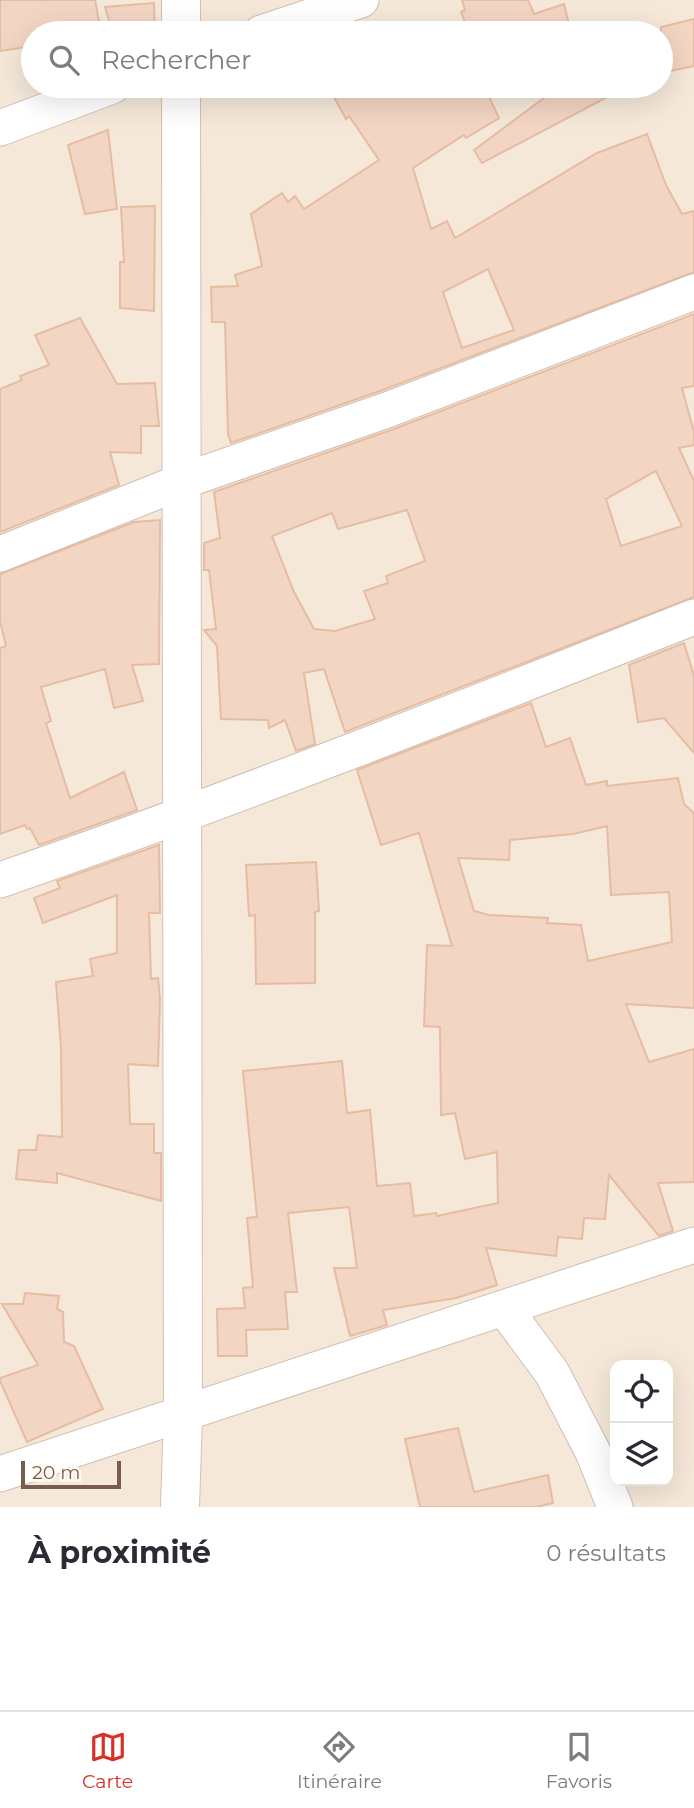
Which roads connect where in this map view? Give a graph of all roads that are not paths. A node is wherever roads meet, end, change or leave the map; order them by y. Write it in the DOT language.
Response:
graph roads {
  1 [pos="181,0"];
  2 [pos="360,0"];
  3 [pos="181,21"];
  4 [pos="297,21"];
  5 [pos="80,98"];
  6 [pos="181,98"];
  7 [pos="0,128"];
  8 [pos="694,292"];
  9 [pos="183,481"];
  10 [pos="0,554"];
  11 [pos="694,617"];
  12 [pos="182,817"];
  13 [pos="0,880"];
  14 [pos="694,1245"];
  15 [pos="504,1308"];
  16 [pos="183,1416"];
  17 [pos="0,1474"];
  18 [pos="180,1507"];
  19 [pos="615,1507"];
  1 -- 3 [label="main road"];
  2 -- 4 [label="street"];
  5 -- 7 [label="street"];
  6 -- 9 [label="main road"];
  8 -- 9 [label="street"];
  9 -- 10 [label="street"];
  9 -- 12 [label="main road"];
  11 -- 12 [label="street"];
  12 -- 13 [label="street"];
  12 -- 16 [label="main road"];
  14 -- 15 [label="street"];
  15 -- 16 [label="street"];
  15 -- 19 [label="street"];
  16 -- 17 [label="street"];
  16 -- 18 [label="main road"];
}
